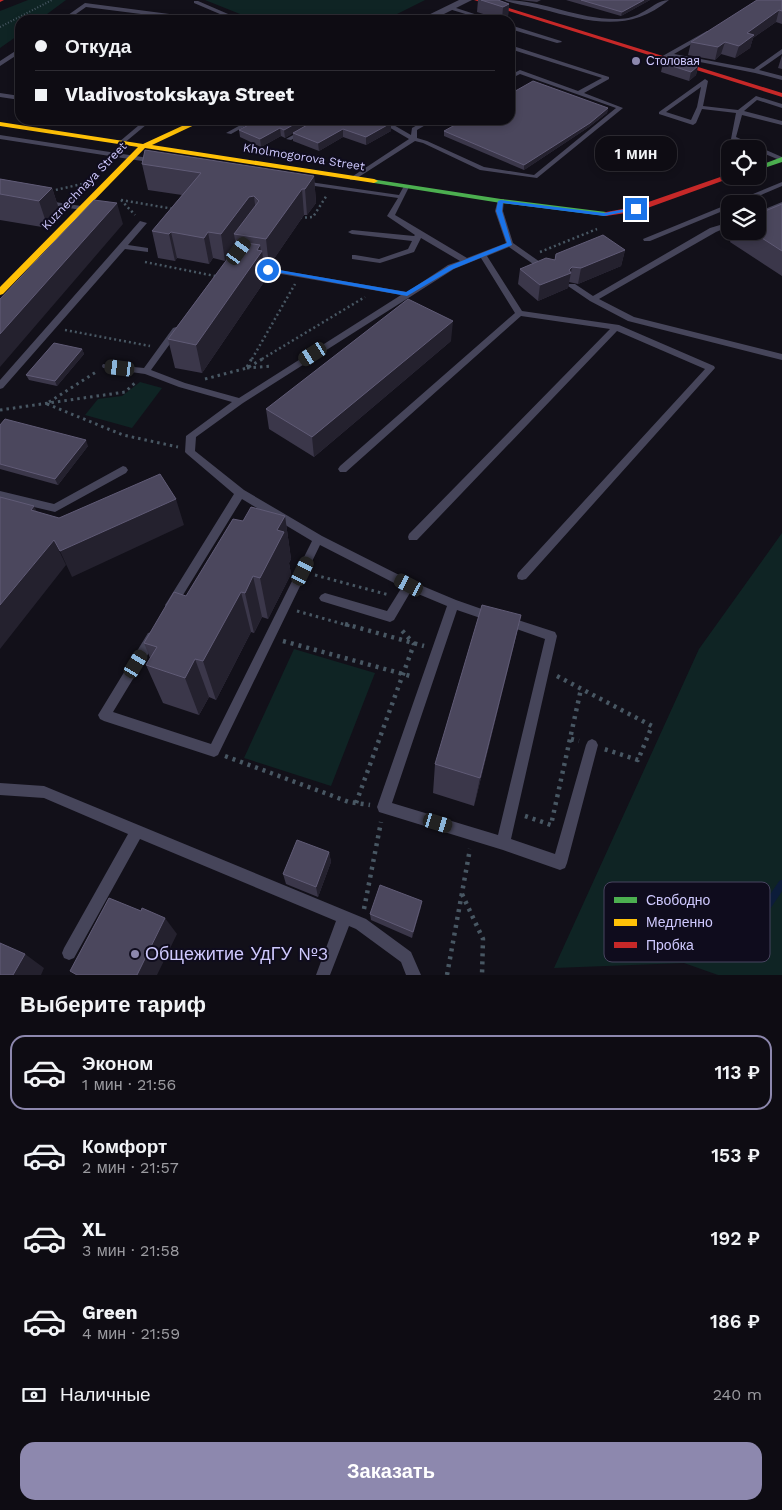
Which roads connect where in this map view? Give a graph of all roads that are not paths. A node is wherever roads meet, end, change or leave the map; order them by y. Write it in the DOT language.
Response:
graph roads {
  1 [pos="467,0"];
  2 [pos="477,0"];
  3 [pos="507,0"];
  4 [pos="666,0"];
  5 [pos="196,2"];
  6 [pos="451,8"];
  7 [pos="71,15"];
  8 [pos="164,15"];
  9 [pos="227,15"];
  10 [pos="435,15"];
  11 [pos="474,15"];
  12 [pos="717,27"];
  13 [pos="515,28"];
  14 [pos="559,42"];
  15 [pos="515,49"];
  16 [pos="782,51"];
  17 [pos="15,54"];
  18 [pos="665,56"];
  19 [pos="0,64"];
  20 [pos="755,71"];
  21 [pos="515,74"];
  22 [pos="782,78"];
  23 [pos="579,93"];
  24 [pos="0,95"];
  25 [pos="782,95"];
  26 [pos="15,97"];
  27 [pos="782,106"];
  28 [pos="700,107"];
  29 [pos="739,112"];
  30 [pos="782,123"];
  31 [pos="0,124"];
  32 [pos="144,125"];
  33 [pos="190,125"];
  34 [pos="240,125"];
  35 [pos="316,125"];
  36 [pos="389,125"];
  37 [pos="422,125"];
  38 [pos="229,133"];
  39 [pos="0,137"];
  40 [pos="289,139"];
  41 [pos="414,139"];
  42 [pos="121,143"];
  43 [pos="142,146"];
  44 [pos="130,158"];
  45 [pos="782,159"];
  46 [pos="160,162"];
  47 [pos="766,165"];
  48 [pos="352,179"];
  49 [pos="721,180"];
  50 [pos="294,181"];
  51 [pos="782,184"];
  52 [pos="404,192"];
  53 [pos="754,195"];
  54 [pos="32,200"];
  55 [pos="501,201"];
  56 [pos="782,204"];
  57 [pos="81,208"];
  58 [pos="721,209"];
  59 [pos="766,211"];
  60 [pos="143,223"];
  61 [pos="721,227"];
  62 [pos="352,232"];
  63 [pos="418,236"];
  64 [pos="647,239"];
  65 [pos="510,244"];
  66 [pos="123,246"];
  67 [pos="145,250"];
  68 [pos="483,255"];
  69 [pos="355,257"];
  70 [pos="466,262"];
  71 [pos="240,265"];
  72 [pos="549,271"];
  73 [pos="572,286"];
  74 [pos="0,292"];
  75 [pos="407,294"];
  76 [pos="594,299"];
  77 [pos="519,313"];
  78 [pos="184,319"];
  79 [pos="616,326"];
  80 [pos="782,357"];
  81 [pos="106,366"];
  82 [pos="146,371"];
  83 [pos="0,386"];
  84 [pos="240,401"];
  85 [pos="343,469"];
  86 [pos="123,470"];
  87 [pos="240,493"];
  88 [pos="0,495"];
  89 [pos="413,537"];
  90 [pos="318,540"];
  91 [pos="522,576"];
  92 [pos="409,585"];
  93 [pos="325,598"];
  94 [pos="453,604"];
  95 [pos="167,612"];
  96 [pos="156,630"];
  97 [pos="592,745"];
  98 [pos="0,789"];
  99 [pos="137,831"];
  100 [pos="503,843"];
  101 [pos="345,917"];
  102 [pos="69,953"];
  103 [pos="323,975"];
  104 [pos="414,975"];
  1 -- 6 [label="street"];
  2 -- 18 [label="street"];
  3 -- 4 [label="lane"];
  5 -- 9 [label="lane"];
  6 -- 10 [label="street"];
  6 -- 11 [label="lane"];
  7 -- 8 [label="lane"];
  12 -- 18 [label="lane"];
  13 -- 14 [label="lane"];
  15 -- 23 [label="lane"];
  16 -- 20 [label="lane"];
  17 -- 19 [label="lane"];
  18 -- 20 [label="lane"];
  18 -- 25 [label="street"];
  20 -- 22 [label="lane"];
  21 -- 23 [label="lane"];
  23 -- 41 [label="lane"];
  24 -- 26 [label="lane"];
  27 -- 29 [label="lane"];
  28 -- 28 [label="lane"];
  28 -- 29 [label="lane"];
  29 -- 30 [label="lane"];
  29 -- 45 [label="lane"];
  31 -- 42 [label="street, Kholmogorova Street"];
  32 -- 42 [label="lane"];
  33 -- 43 [label="street, Kuznechnaya Street"];
  34 -- 38 [label="lane"];
  35 -- 40 [label="lane"];
  36 -- 41 [label="lane"];
  37 -- 41 [label="lane"];
  39 -- 44 [label="lane"];
  41 -- 48 [label="lane"];
  42 -- 43 [label="street, Kholmogorova Street"];
  43 -- 44 [label="street, Kuznechnaya Street"];
  43 -- 48 [label="street, Kholmogorova Street"];
  44 -- 46 [label="lane"];
  44 -- 57 [label="street, Kuznechnaya Street"];
  45 -- 47 [label="street"];
  48 -- 52 [label="street, Kholmogorova Street"];
  49 -- 55 [label="street, Kholmogorova Street"];
  50 -- 52 [label="lane"];
  51 -- 53 [label="lane"];
  52 -- 55 [label="street, Kholmogorova Street"];
  52 -- 63 [label="lane"];
  54 -- 57 [label="lane"];
  55 -- 65 [label="lane"];
  56 -- 59 [label="lane"];
  57 -- 74 [label="street, Kuznechnaya Street"];
  58 -- 64 [label="lane"];
  60 -- 66 [label="lane"];
  61 -- 76 [label="lane"];
  62 -- 63 [label="lane"];
  63 -- 69 [label="lane"];
  63 -- 70 [label="lane"];
  65 -- 68 [label="lane"];
  65 -- 72 [label="lane"];
  66 -- 67 [label="lane"];
  66 -- 83 [label="lane"];
  68 -- 70 [label="lane"];
  68 -- 77 [label="lane"];
  70 -- 75 [label="lane"];
  71 -- 75 [label="lane"];
  73 -- 76 [label="lane"];
  75 -- 84 [label="lane"];
  76 -- 80 [label="lane"];
  77 -- 79 [label="lane"];
  77 -- 85 [label="lane"];
  78 -- 82 [label="lane"];
  79 -- 89 [label="lane"];
  79 -- 91 [label="lane"];
  81 -- 82 [label="lane"];
  82 -- 84 [label="lane"];
  84 -- 87 [label="lane"];
  86 -- 88 [label="lane"];
  87 -- 90 [label="lane"];
  87 -- 95 [label="lane"];
  90 -- 92 [label="lane"];
  90 -- 96 [label="lane"];
  92 -- 93 [label="lane"];
  92 -- 94 [label="lane"];
  94 -- 100 [label="lane"];
  94 -- 100 [label="lane"];
  97 -- 100 [label="lane"];
  98 -- 99 [label="lane"];
  99 -- 101 [label="lane"];
  99 -- 102 [label="lane"];
  101 -- 103 [label="lane"];
  101 -- 104 [label="lane"];
}
